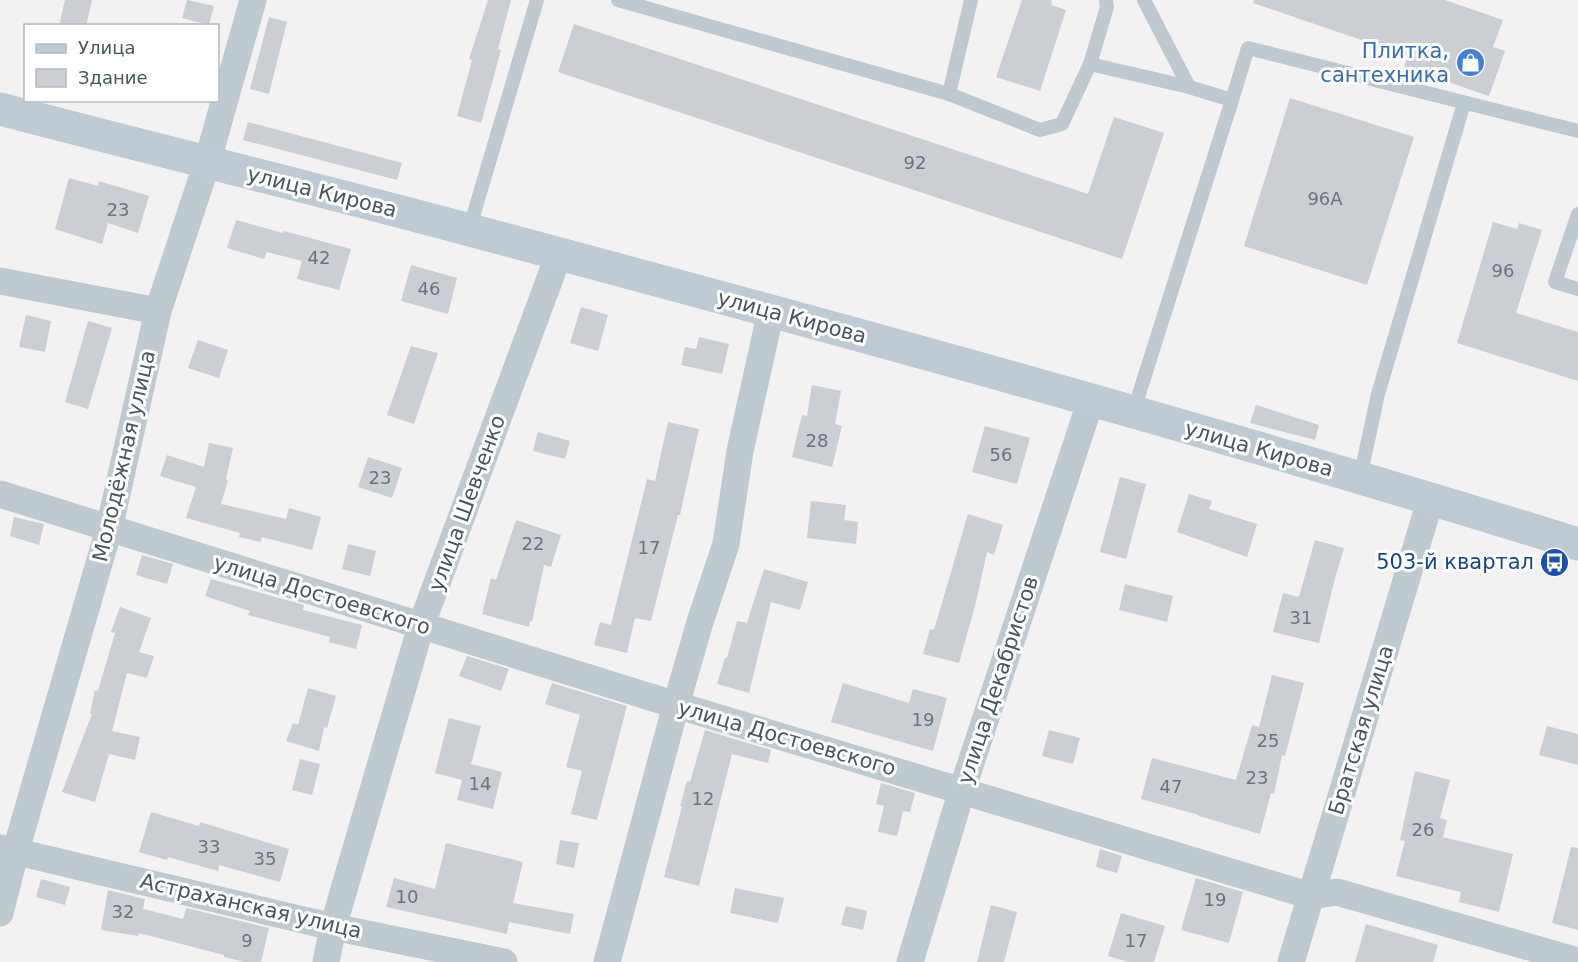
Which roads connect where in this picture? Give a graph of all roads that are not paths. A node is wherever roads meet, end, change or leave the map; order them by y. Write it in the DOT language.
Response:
graph roads {
  1 [pos="253,0"];
  2 [pos="537,0"];
  3 [pos="618,0"];
  4 [pos="971,0"];
  5 [pos="1106,0"];
  6 [pos="1144,0"];
  7 [pos="1090,64"];
  8 [pos="1189,87"];
  9 [pos="948,94"];
  10 [pos="1232,100"];
  11 [pos="1464,103"];
  12 [pos="0,109"];
  13 [pos="1578,131"];
  14 [pos="207,163"];
  15 [pos="1578,214"];
  16 [pos="469,230"];
  17 [pos="559,255"];
  18 [pos="0,281"];
  19 [pos="1578,289"];
  20 [pos="158,311"];
  21 [pos="771,311"];
  22 [pos="1091,400"];
  23 [pos="1133,412"];
  24 [pos="1360,478"];
  25 [pos="0,494"];
  26 [pos="1431,498"];
  27 [pos="109,529"];
  28 [pos="1578,544"];
  29 [pos="421,626"];
  30 [pos="676,705"];
  31 [pos="962,790"];
  32 [pos="8,849"];
  33 [pos="1311,896"];
  34 [pos="0,913"];
  35 [pos="333,927"];
  36 [pos="1578,961"];
  37 [pos="326,962"];
  38 [pos="504,962"];
  39 [pos="607,962"];
  40 [pos="910,962"];
  41 [pos="1292,962"];
  1 -- 14 [label="street, Молодёжная улица"];
  2 -- 16 [label="lane"];
  3 -- 9 [label="lane"];
  4 -- 9 [label="lane"];
  5 -- 7 [label="lane"];
  6 -- 8 [label="lane"];
  7 -- 8 [label="lane"];
  7 -- 9 [label="lane"];
  8 -- 10 [label="lane"];
  10 -- 11 [label="lane"];
  10 -- 23 [label="lane"];
  11 -- 13 [label="lane"];
  11 -- 24 [label="lane"];
  12 -- 14 [label="main road, улица Кирова"];
  14 -- 16 [label="main road, улица Кирова"];
  14 -- 20 [label="street, Молодёжная улица"];
  15 -- 19 [label="lane"];
  16 -- 17 [label="main road, улица Кирова"];
  17 -- 21 [label="main road, улица Кирова"];
  17 -- 29 [label="street, улица Шевченко"];
  18 -- 20 [label="street"];
  20 -- 27 [label="street, Молодёжная улица"];
  21 -- 22 [label="main road, улица Кирова"];
  21 -- 30 [label="street"];
  22 -- 23 [label="main road, улица Кирова"];
  22 -- 31 [label="street, улица Декабристов"];
  23 -- 24 [label="main road, улица Кирова"];
  24 -- 26 [label="main road, улица Кирова"];
  25 -- 27 [label="street, улица Достоевского"];
  26 -- 28 [label="main road, улица Кирова"];
  26 -- 33 [label="street, Братская улица"];
  27 -- 29 [label="street, улица Достоевского"];
  27 -- 32 [label="street, Молодёжная улица"];
  29 -- 30 [label="street, улица Достоевского"];
  29 -- 35 [label="street, улица Шевченко"];
  30 -- 31 [label="street, улица Достоевского"];
  30 -- 39 [label="street"];
  31 -- 33 [label="street, улица Достоевского"];
  31 -- 40 [label="street, улица Декабристов"];
  32 -- 34 [label="street, Молодёжная улица"];
  32 -- 35 [label="street, Астраханская улица"];
  33 -- 36 [label="street, улица Достоевского"];
  33 -- 41 [label="street, Братская улица"];
  35 -- 37 [label="street, улица Шевченко"];
  35 -- 38 [label="street, Астраханская улица"];
}
